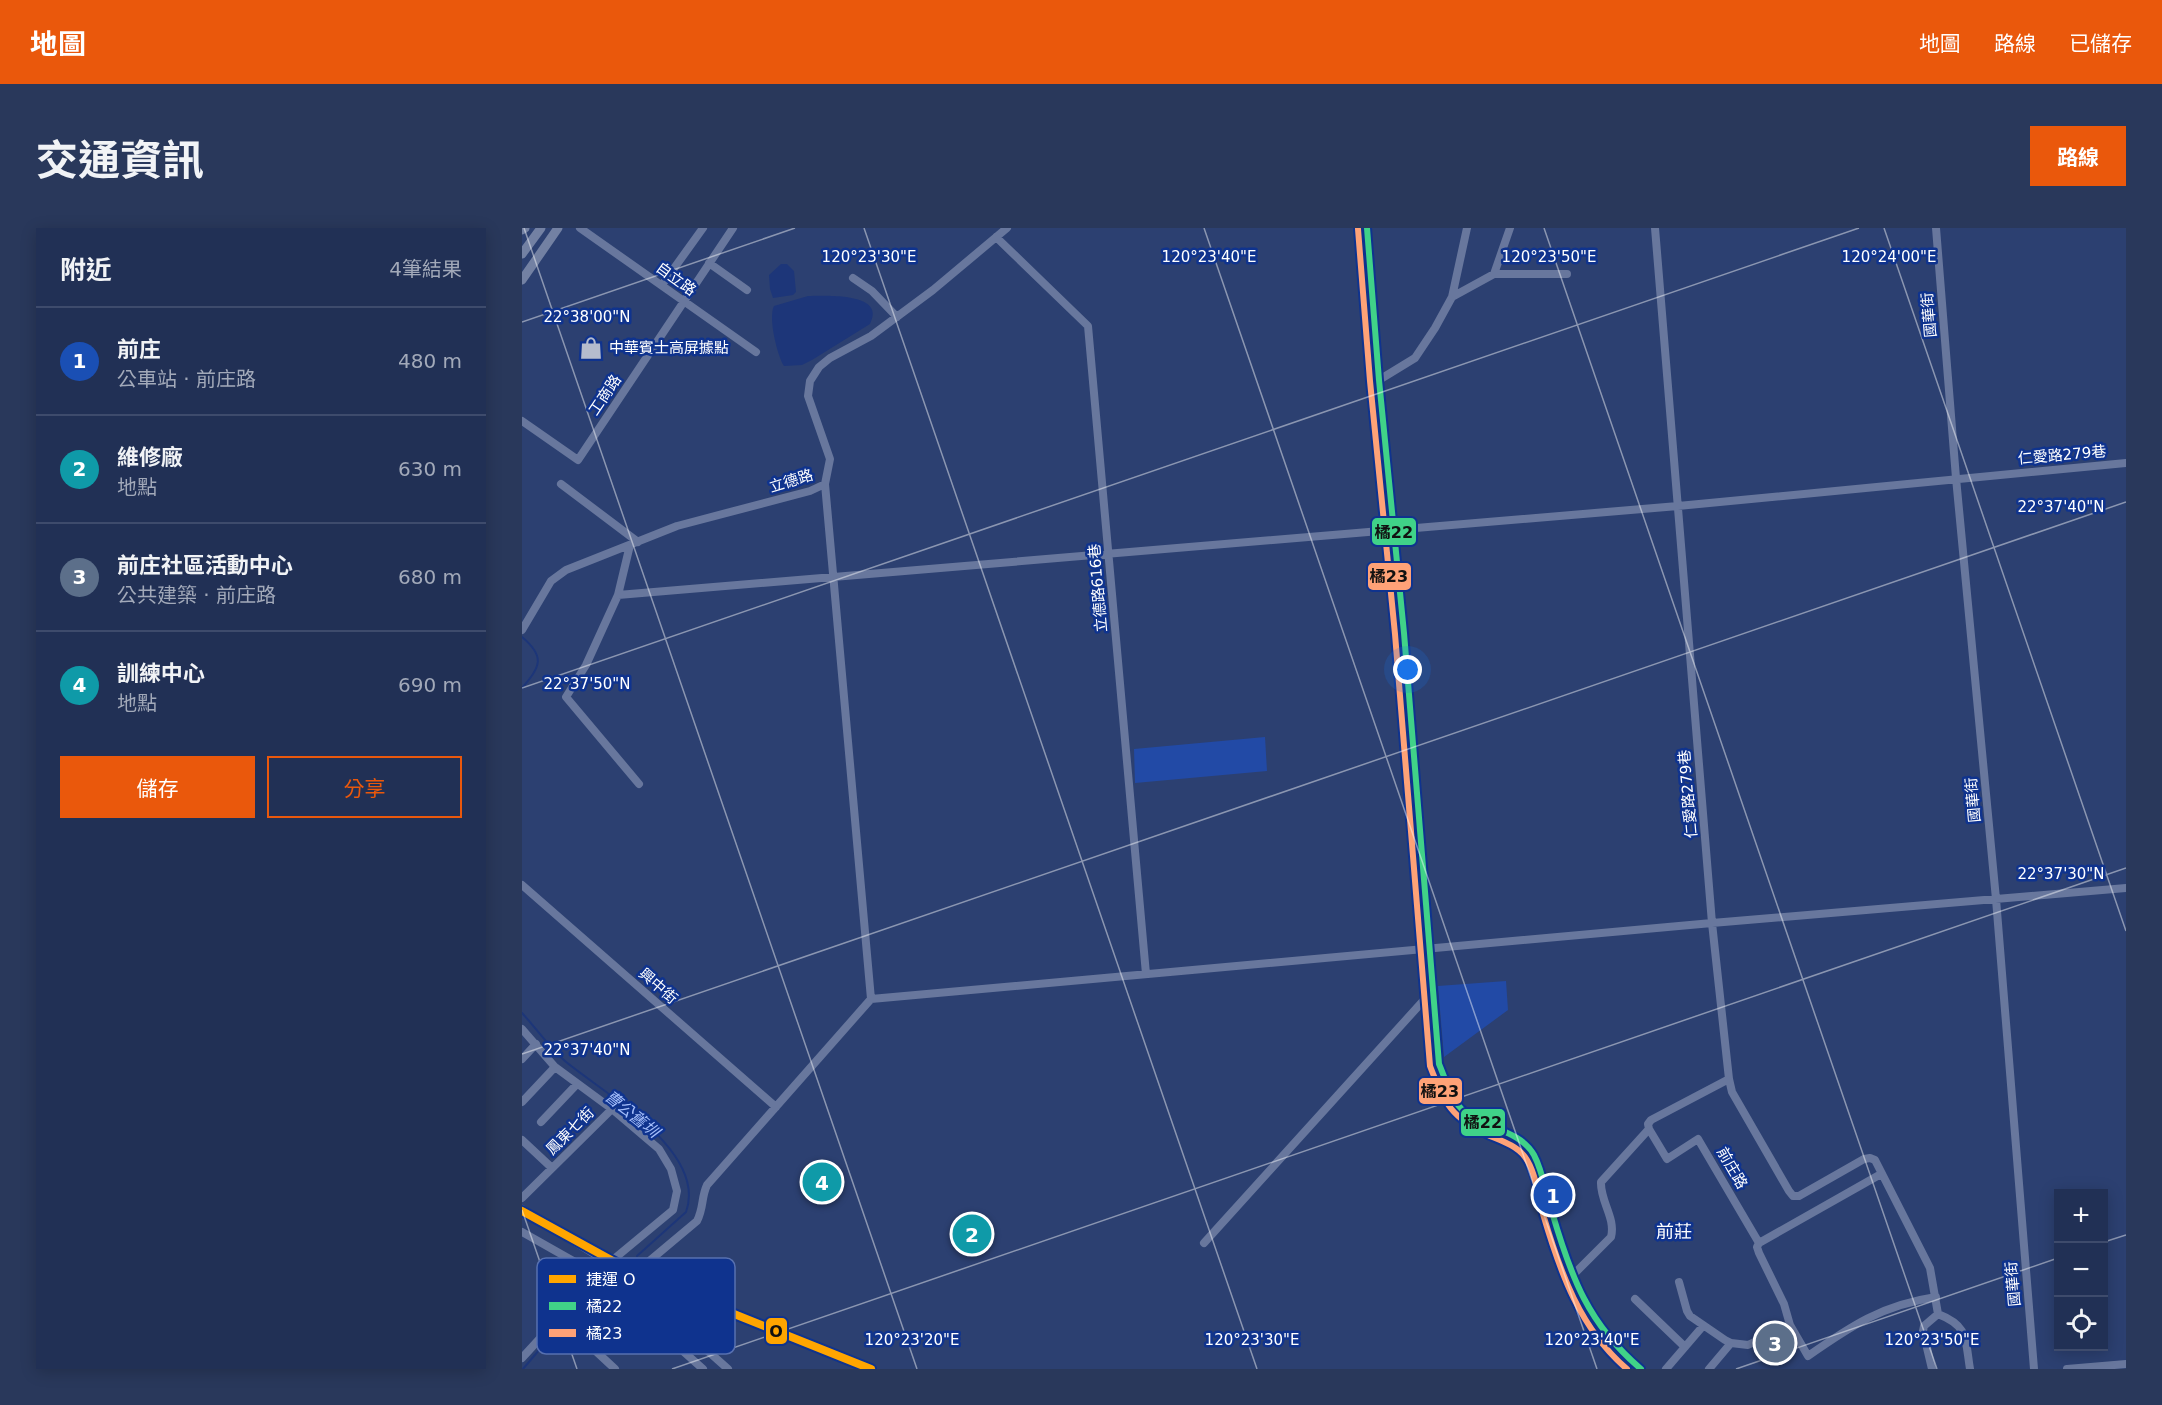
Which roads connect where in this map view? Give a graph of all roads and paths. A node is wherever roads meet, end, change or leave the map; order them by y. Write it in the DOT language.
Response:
graph roads {
  1 [pos="541,228"];
  2 [pos="558,228"];
  3 [pos="580,228"];
  4 [pos="703,228"];
  5 [pos="733,228"];
  6 [pos="1006,228"];
  7 [pos="1367,228"];
  8 [pos="1467,228"];
  9 [pos="1510,228"];
  10 [pos="1655,228"];
  11 [pos="1936,228"];
  12 [pos="996,237"];
  13 [pos="522,254"];
  14 [pos="709,263"];
  15 [pos="1494,274"];
  16 [pos="1567,274"];
  17 [pos="853,278"];
  18 [pos="522,280"];
  19 [pos="662,285"];
  20 [pos="747,290"];
  21 [pos="1452,297"];
  22 [pos="684,301"];
  23 [pos="897,317"];
  24 [pos="756,352"];
  25 [pos="1379,380"];
  26 [pos="522,421"];
  27 [pos="2126,463"];
  28 [pos="1956,478"];
  29 [pos="561,484"];
  30 [pos="825,484"];
  31 [pos="1678,506"];
  32 [pos="1394,530"];
  33 [pos="634,543"];
  34 [pos="1109,554"];
  35 [pos="833,578"];
  36 [pos="618,595"];
  37 [pos="522,630"];
  38 [pos="639,784"];
  39 [pos="522,885"];
  40 [pos="2126,888"];
  41 [pos="1996,899"];
  42 [pos="1712,923"];
  43 [pos="1429,950"];
  44 [pos="1146,975"];
  45 [pos="1433,990"];
  46 [pos="871,999"];
  47 [pos="522,1029"];
  48 [pos="536,1044"];
  49 [pos="522,1059"];
  50 [pos="555,1067"];
  51 [pos="1729,1079"];
  52 [pos="577,1084"];
  53 [pos="522,1102"];
  54 [pos="776,1107"];
  55 [pos="612,1109"];
  56 [pos="541,1122"];
  57 [pos="1649,1128"];
  58 [pos="522,1140"];
  59 [pos="552,1168"];
  60 [pos="1881,1174"];
  61 [pos="522,1198"];
  62 [pos="522,1209"];
  63 [pos="522,1232"];
  64 [pos="1204,1243"];
  65 [pos="1759,1243"];
  66 [pos="580,1258"];
  67 [pos="589,1258"];
  68 [pos="617,1258"];
  69 [pos="653,1258"];
  70 [pos="1572,1276"];
  71 [pos="1680,1282"];
  72 [pos="1936,1297"];
  73 [pos="1635,1299"];
  74 [pos="1938,1314"];
  75 [pos="1790,1325"];
  76 [pos="1703,1326"];
  77 [pos="1731,1343"];
  78 [pos="537,1344"];
  79 [pos="1685,1347"];
  80 [pos="599,1354"];
  81 [pos="686,1354"];
  82 [pos="713,1354"];
  83 [pos="522,1358"];
  84 [pos="2126,1364"];
  85 [pos="615,1369"];
  86 [pos="703,1369"];
  87 [pos="729,1369"];
  88 [pos="1641,1369"];
  89 [pos="1666,1369"];
  90 [pos="1709,1369"];
  91 [pos="1932,1369"];
  92 [pos="1970,1369"];
  93 [pos="2034,1369"];
  94 [pos="2067,1369"];
  1 -- 13 [label="main road"];
  2 -- 18 [label="main road"];
  3 -- 19 [label="street, 自立路"];
  4 -- 19 [label="street"];
  5 -- 14 [label="street, 工商路"];
  6 -- 12 [label="street, 立德路"];
  7 -- 25 [label="street"];
  8 -- 21 [label="street"];
  9 -- 15 [label="street"];
  10 -- 31 [label="street, 仁愛路279巷"];
  11 -- 28 [label="street, 國華街"];
  12 -- 23 [label="street, 立德路"];
  12 -- 34 [label="street, 立德路616巷"];
  14 -- 20 [label="street"];
  14 -- 22 [label="street, 工商路"];
  15 -- 16 [label="street"];
  15 -- 21 [label="street"];
  17 -- 23 [label="street"];
  19 -- 22 [label="street, 自立路"];
  21 -- 25 [label="street"];
  22 -- 24 [label="street, 自立路"];
  22 -- 26 [label="street, 工商路"];
  23 -- 30 [label="street, 立德路"];
  25 -- 32 [label="street"];
  27 -- 28 [label="street, 仁愛路279巷"];
  28 -- 31 [label="street, 仁愛路279巷"];
  28 -- 41 [label="street, 國華街"];
  29 -- 33 [label="street"];
  30 -- 33 [label="street, 立德路"];
  30 -- 35 [label="street"];
  31 -- 32 [label="street, 仁愛路279巷"];
  31 -- 42 [label="street, 仁愛路279巷"];
  32 -- 34 [label="street, 仁愛路279巷"];
  32 -- 43 [label="street"];
  33 -- 36 [label="street"];
  33 -- 37 [label="street, 立德路"];
  34 -- 35 [label="street, 仁愛路279巷"];
  34 -- 44 [label="street, 立德路616巷"];
  35 -- 36 [label="street, 仁愛路279巷"];
  35 -- 46 [label="street"];
  36 -- 38 [label="street"];
  39 -- 54 [label="street, 興中街"];
  40 -- 41 [label="street"];
  41 -- 42 [label="street"];
  41 -- 93 [label="street, 國華街"];
  42 -- 43 [label="street"];
  42 -- 51 [label="street, 仁愛路279巷"];
  43 -- 44 [label="street"];
  43 -- 45 [label="street"];
  44 -- 46 [label="street"];
  45 -- 64 [label="street"];
  45 -- 70 [label="street"];
  46 -- 54 [label="street"];
  47 -- 48 [label="street"];
  48 -- 49 [label="street"];
  48 -- 50 [label="street"];
  50 -- 52 [label="street"];
  50 -- 53 [label="street"];
  51 -- 57 [label="street"];
  51 -- 60 [label="street, 仁愛路279巷"];
  52 -- 55 [label="street"];
  52 -- 56 [label="street"];
  54 -- 69 [label="street"];
  55 -- 59 [label="street, 鳳東七街"];
  55 -- 68 [label="street"];
  57 -- 65 [label="street, 前庄路"];
  57 -- 70 [label="street"];
  58 -- 59 [label="street"];
  59 -- 61 [label="street, 鳳東七街"];
  60 -- 65 [label="street"];
  60 -- 72 [label="street"];
  62 -- 67 [label="street"];
  63 -- 66 [label="street"];
  65 -- 75 [label="street, 前庄路"];
  70 -- 88 [label="street"];
  71 -- 76 [label="street"];
  72 -- 74 [label="street"];
  72 -- 75 [label="street, 前庄路"];
  73 -- 79 [label="street"];
  74 -- 91 [label="street"];
  74 -- 92 [label="street"];
  75 -- 77 [label="street"];
  76 -- 77 [label="street"];
  76 -- 79 [label="street"];
  77 -- 90 [label="street"];
  78 -- 83 [label="street"];
  79 -- 89 [label="street"];
  80 -- 85 [label="street"];
  81 -- 86 [label="street"];
  82 -- 87 [label="street"];
  84 -- 94 [label="street"];
}
